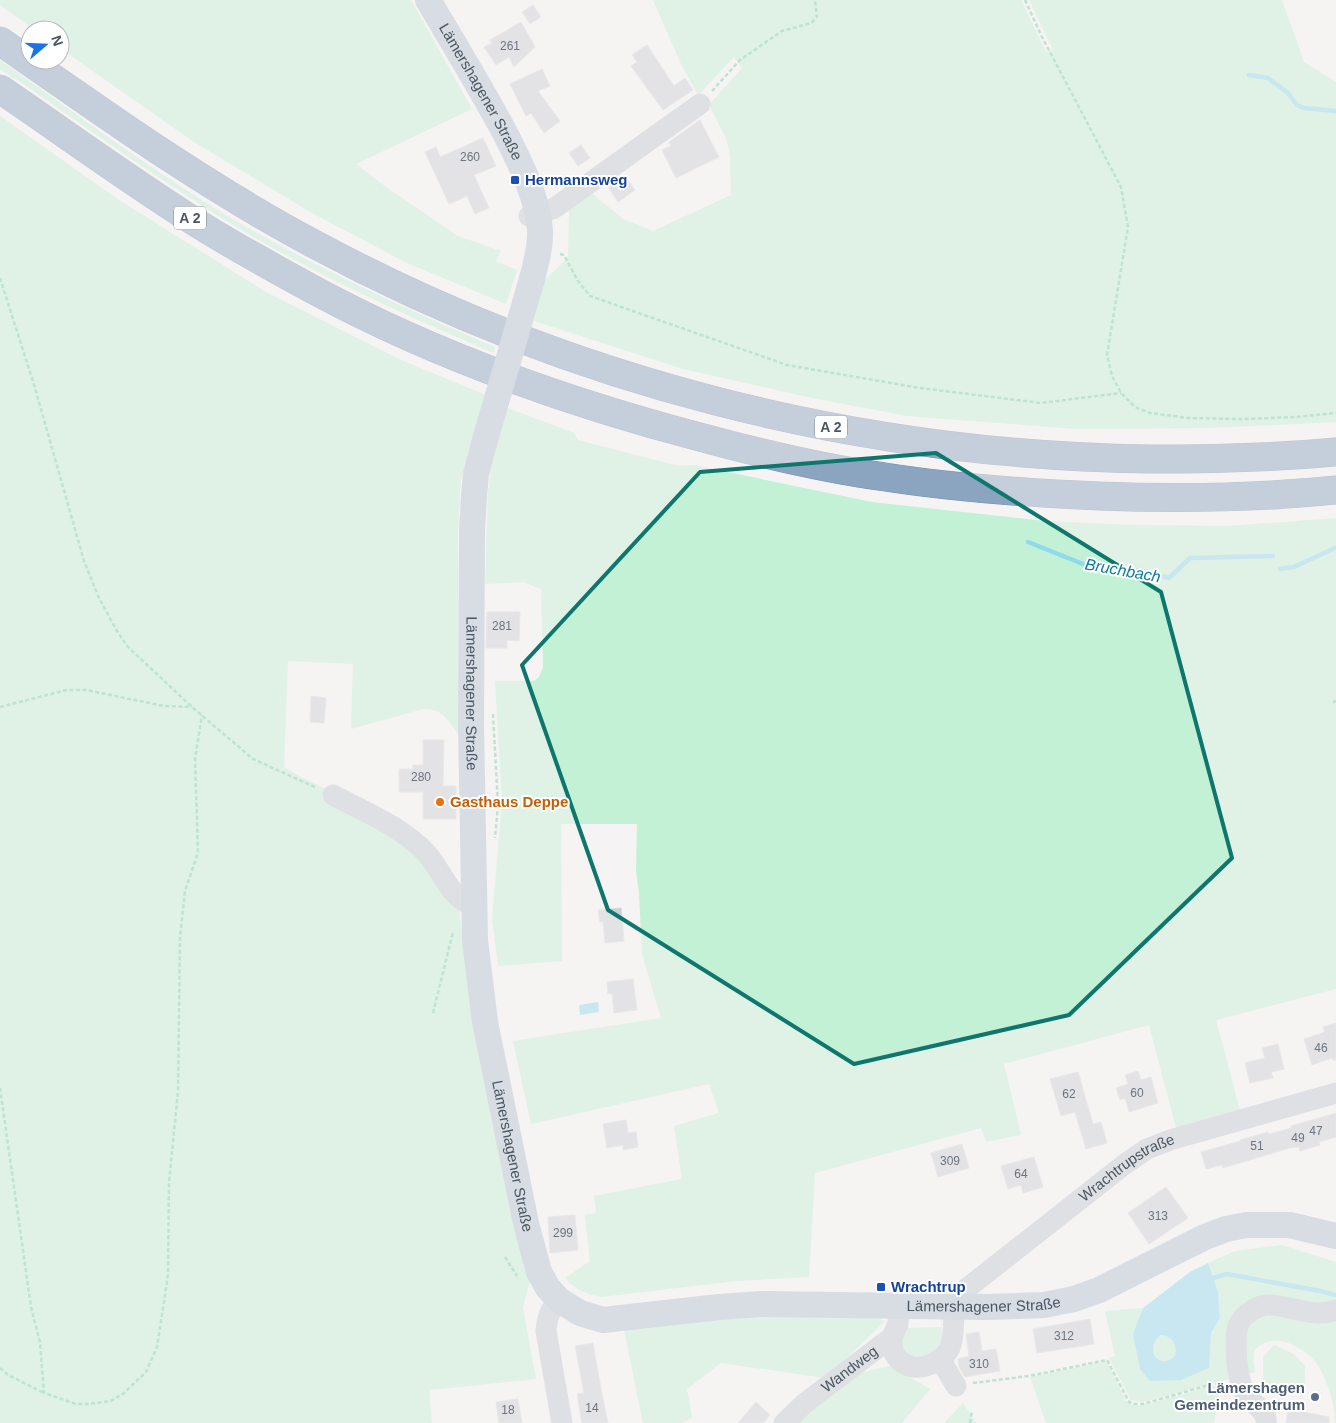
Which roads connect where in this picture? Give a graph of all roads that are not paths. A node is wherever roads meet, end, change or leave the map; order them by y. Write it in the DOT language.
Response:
graph roads {
  1 [pos="428,0"];
  2 [pos="0,40"];
  3 [pos="0,89"];
  4 [pos="700,104"];
  5 [pos="533,215"];
  6 [pos="1336,452"];
  7 [pos="1336,490"];
  8 [pos="333,795"];
  9 [pos="467,903"];
  10 [pos="1336,1093"];
  11 [pos="1336,1236"];
  12 [pos="559,1300"];
  13 [pos="899,1306"];
  14 [pos="955,1306"];
  15 [pos="1336,1310"];
  16 [pos="892,1337"];
  17 [pos="940,1359"];
  18 [pos="956,1386"];
  19 [pos="562,1423"];
  20 [pos="784,1423"];
  21 [pos="1266,1423"];
  1 -- 5 [label="main road, Lämershagener Straße"];
  2 -- 6 [label="highway, A 2"];
  3 -- 7 [label="highway, A 2"];
  4 -- 5 [label="street"];
  5 -- 9 [label="main road, Lämershagener Straße, bridge"];
  8 -- 9 [label="street"];
  9 -- 12 [label="main road, Lämershagener Straße"];
  10 -- 14 [label="street, Wrachtrupstraße"];
  11 -- 14 [label="main road, Lämershagener Straße"];
  12 -- 13 [label="main road, Lämershagener Straße"];
  12 -- 19 [label="street"];
  13 -- 14 [label="main road, Lämershagener Straße"];
  13 -- 16 [label="street, Wandweg"];
  14 -- 17 [label="street"];
  15 -- 21 [label="street"];
  16 -- 17 [label="street"];
  16 -- 20 [label="street, Wandweg"];
  17 -- 18 [label="street"];
}
